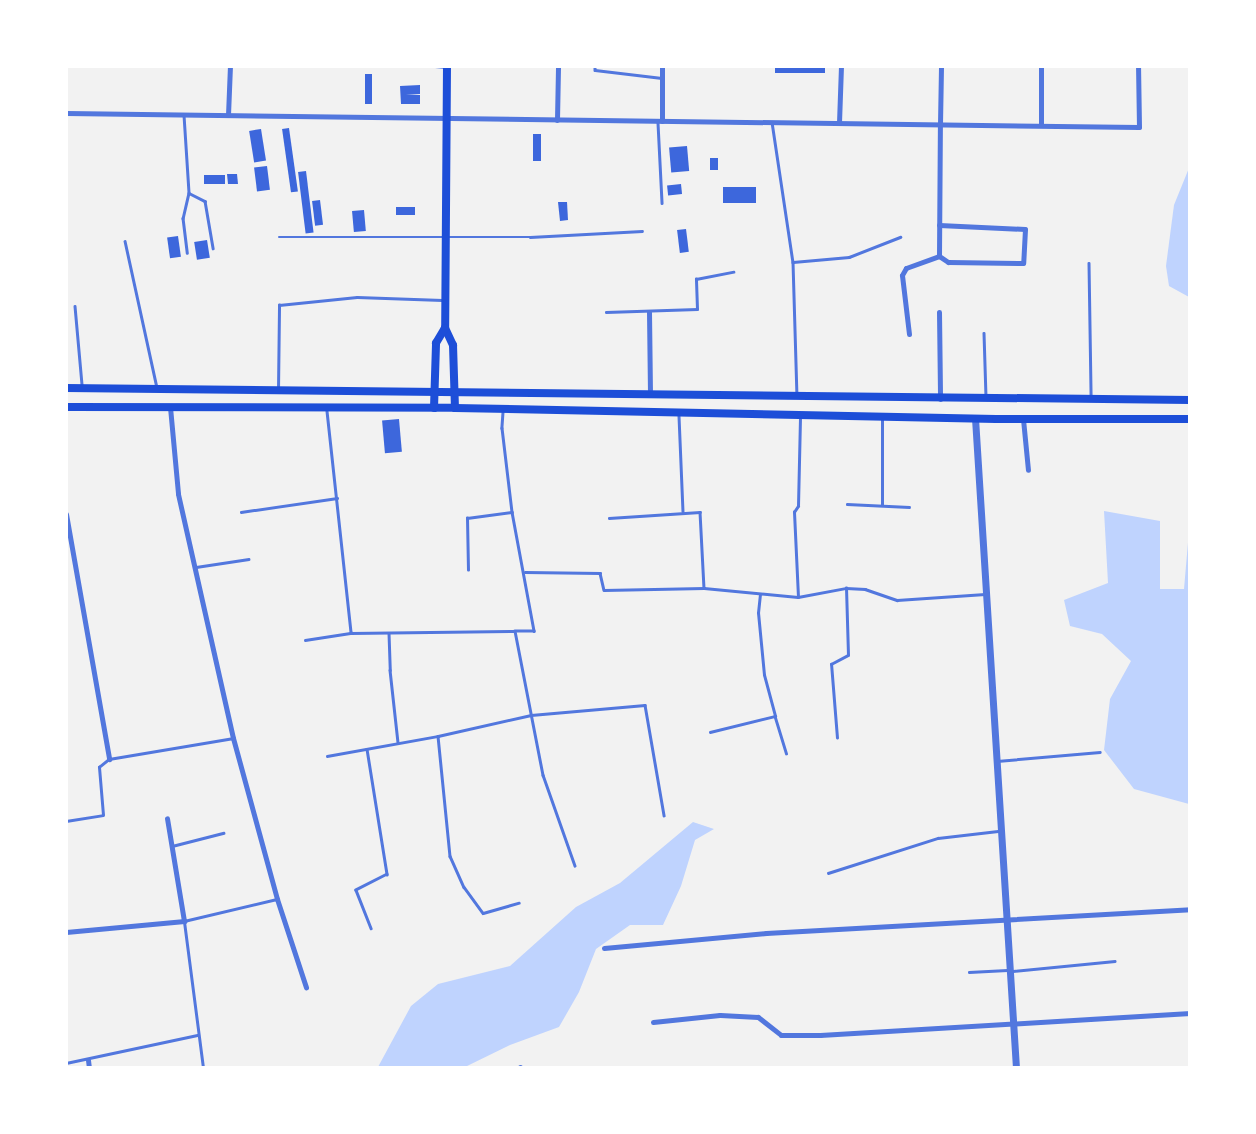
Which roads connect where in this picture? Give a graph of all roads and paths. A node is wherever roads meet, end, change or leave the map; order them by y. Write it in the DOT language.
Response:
graph roads {
  1 [pos="230,66"];
  2 [pos="435,66"];
  3 [pos="558,66"];
  4 [pos="595,66"];
  5 [pos="662,66"];
  6 [pos="841,66"];
  7 [pos="941,66"];
  8 [pos="1041,66"];
  9 [pos="1138,66"];
  10 [pos="447,67"];
  11 [pos="662,78"];
  12 [pos="66,113"];
  13 [pos="184,115"];
  14 [pos="228,115"];
  15 [pos="447,118"];
  16 [pos="557,120"];
  17 [pos="660,121"];
  18 [pos="772,122"];
  19 [pos="839,123"];
  20 [pos="940,124"];
  21 [pos="1041,125"];
  22 [pos="189,192"];
  23 [pos="662,204"];
  24 [pos="939,225"];
  25 [pos="642,231"];
  26 [pos="279,236"];
  27 [pos="446,237"];
  28 [pos="900,237"];
  29 [pos="125,241"];
  30 [pos="213,248"];
  31 [pos="187,253"];
  32 [pos="939,256"];
  33 [pos="793,262"];
  34 [pos="1089,263"];
  35 [pos="733,272"];
  36 [pos="445,300"];
  37 [pos="75,306"];
  38 [pos="606,312"];
  39 [pos="649,312"];
  40 [pos="939,312"];
  41 [pos="445,328"];
  42 [pos="984,333"];
  43 [pos="909,334"];
  44 [pos="66,388"];
  45 [pos="83,389"];
  46 [pos="157,390"];
  47 [pos="278,391"];
  48 [pos="433,391"];
  49 [pos="455,391"];
  50 [pos="503,394"];
  51 [pos="650,394"];
  52 [pos="797,395"];
  53 [pos="940,399"];
  54 [pos="974,400"];
  55 [pos="987,400"];
  56 [pos="1091,400"];
  57 [pos="1189,400"];
  58 [pos="66,407"];
  59 [pos="170,407"];
  60 [pos="327,407"];
  61 [pos="434,408"];
  62 [pos="455,408"];
  63 [pos="503,409"];
  64 [pos="679,414"];
  65 [pos="801,414"];
  66 [pos="883,416"];
  67 [pos="975,418"];
  68 [pos="1023,419"];
  69 [pos="1189,419"];
  70 [pos="1028,470"];
  71 [pos="337,498"];
  72 [pos="847,504"];
  73 [pos="883,505"];
  74 [pos="909,507"];
  75 [pos="683,511"];
  76 [pos="241,512"];
  77 [pos="512,512"];
  78 [pos="66,514"];
  79 [pos="609,518"];
  80 [pos="248,559"];
  81 [pos="194,567"];
  82 [pos="468,570"];
  83 [pos="525,572"];
  84 [pos="704,588"];
  85 [pos="846,588"];
  86 [pos="986,594"];
  87 [pos="760,595"];
  88 [pos="798,597"];
  89 [pos="515,631"];
  90 [pos="351,633"];
  91 [pos="389,633"];
  92 [pos="305,640"];
  93 [pos="531,715"];
  94 [pos="775,716"];
  95 [pos="710,732"];
  96 [pos="438,736"];
  97 [pos="233,738"];
  98 [pos="837,738"];
  99 [pos="398,741"];
  100 [pos="367,749"];
  101 [pos="1100,752"];
  102 [pos="786,753"];
  103 [pos="327,756"];
  104 [pos="109,759"];
  105 [pos="997,761"];
  106 [pos="664,815"];
  107 [pos="167,818"];
  108 [pos="66,821"];
  109 [pos="1001,831"];
  110 [pos="223,833"];
  111 [pos="172,846"];
  112 [pos="575,866"];
  113 [pos="828,873"];
  114 [pos="277,899"];
  115 [pos="519,903"];
  116 [pos="1189,909"];
  117 [pos="1007,920"];
  118 [pos="184,922"];
  119 [pos="371,928"];
  120 [pos="66,932"];
  121 [pos="604,948"];
  122 [pos="1115,961"];
  123 [pos="1010,971"];
  124 [pos="969,972"];
  125 [pos="306,987"];
  126 [pos="1189,1013"];
  127 [pos="653,1022"];
  128 [pos="1013,1024"];
  129 [pos="198,1034"];
  130 [pos="88,1060"];
  131 [pos="66,1062"];
  132 [pos="89,1068"];
  133 [pos="203,1068"];
  134 [pos="1016,1068"];
  1 -- 14 [label="street"];
  2 -- 10 [label="lane"];
  3 -- 16 [label="street"];
  4 -- 11 [label="lane"];
  5 -- 11 [label="street"];
  6 -- 19 [label="street"];
  7 -- 20 [label="street"];
  8 -- 21 [label="street"];
  9 -- 21 [label="street"];
  10 -- 15 [label="main road"];
  11 -- 17 [label="street"];
  12 -- 13 [label="street"];
  13 -- 14 [label="street"];
  13 -- 22 [label="lane"];
  14 -- 15 [label="street"];
  15 -- 16 [label="street"];
  15 -- 27 [label="main road"];
  16 -- 17 [label="street"];
  17 -- 18 [label="street"];
  17 -- 23 [label="lane"];
  18 -- 19 [label="street"];
  18 -- 33 [label="lane"];
  19 -- 20 [label="street"];
  20 -- 21 [label="street"];
  20 -- 24 [label="street"];
  22 -- 30 [label="lane"];
  22 -- 31 [label="lane"];
  24 -- 32 [label="street"];
  24 -- 32 [label="street"];
  25 -- 27 [label="lane"];
  26 -- 27 [label="lane"];
  27 -- 36 [label="main road"];
  28 -- 33 [label="lane"];
  29 -- 46 [label="lane"];
  32 -- 43 [label="street"];
  33 -- 52 [label="lane"];
  34 -- 56 [label="lane"];
  35 -- 39 [label="lane"];
  36 -- 41 [label="main road"];
  36 -- 47 [label="lane"];
  37 -- 45 [label="lane"];
  38 -- 39 [label="lane"];
  39 -- 51 [label="street"];
  40 -- 53 [label="street"];
  41 -- 48 [label="main road"];
  41 -- 49 [label="main road"];
  42 -- 55 [label="lane"];
  44 -- 45 [label="main road"];
  45 -- 46 [label="main road"];
  46 -- 47 [label="main road"];
  47 -- 48 [label="main road"];
  48 -- 49 [label="main road"];
  48 -- 61 [label="main road"];
  49 -- 50 [label="main road"];
  49 -- 62 [label="main road"];
  50 -- 51 [label="main road"];
  50 -- 63 [label="main road"];
  51 -- 52 [label="main road"];
  52 -- 53 [label="main road"];
  53 -- 54 [label="main road"];
  54 -- 55 [label="main road"];
  54 -- 67 [label="main road"];
  55 -- 56 [label="main road"];
  56 -- 57 [label="main road"];
  58 -- 59 [label="main road"];
  59 -- 60 [label="main road"];
  59 -- 81 [label="street"];
  60 -- 61 [label="main road"];
  60 -- 71 [label="lane"];
  61 -- 62 [label="main road"];
  62 -- 63 [label="main road"];
  63 -- 64 [label="main road"];
  63 -- 77 [label="lane"];
  64 -- 65 [label="main road"];
  64 -- 75 [label="lane"];
  65 -- 66 [label="main road"];
  65 -- 88 [label="lane"];
  66 -- 67 [label="main road"];
  66 -- 73 [label="lane"];
  67 -- 68 [label="main road"];
  67 -- 86 [label="street"];
  68 -- 69 [label="main road"];
  68 -- 70 [label="street"];
  71 -- 76 [label="lane"];
  71 -- 90 [label="lane"];
  72 -- 73 [label="lane"];
  73 -- 74 [label="lane"];
  75 -- 79 [label="lane"];
  75 -- 84 [label="lane"];
  77 -- 82 [label="lane"];
  77 -- 83 [label="lane"];
  78 -- 104 [label="street"];
  80 -- 81 [label="lane"];
  81 -- 97 [label="street"];
  83 -- 84 [label="lane"];
  83 -- 89 [label="lane"];
  84 -- 87 [label="lane"];
  85 -- 86 [label="lane"];
  85 -- 88 [label="lane"];
  85 -- 98 [label="lane"];
  86 -- 105 [label="street"];
  87 -- 88 [label="lane"];
  87 -- 94 [label="lane"];
  89 -- 91 [label="lane"];
  89 -- 93 [label="lane"];
  90 -- 91 [label="lane"];
  90 -- 92 [label="lane"];
  91 -- 99 [label="lane"];
  93 -- 96 [label="lane"];
  93 -- 106 [label="lane"];
  93 -- 112 [label="lane"];
  94 -- 95 [label="lane"];
  94 -- 102 [label="lane"];
  96 -- 99 [label="lane"];
  96 -- 115 [label="lane"];
  97 -- 104 [label="lane"];
  97 -- 114 [label="street"];
  99 -- 100 [label="lane"];
  100 -- 103 [label="lane"];
  100 -- 119 [label="lane"];
  101 -- 105 [label="lane"];
  104 -- 108 [label="lane"];
  105 -- 109 [label="street"];
  107 -- 111 [label="street"];
  109 -- 113 [label="lane"];
  109 -- 117 [label="street"];
  110 -- 111 [label="lane"];
  111 -- 118 [label="street"];
  114 -- 118 [label="lane"];
  114 -- 125 [label="street"];
  116 -- 117 [label="street"];
  117 -- 121 [label="street"];
  117 -- 123 [label="street"];
  118 -- 120 [label="street"];
  118 -- 129 [label="lane"];
  122 -- 123 [label="lane"];
  123 -- 124 [label="lane"];
  123 -- 128 [label="street"];
  126 -- 128 [label="street"];
  127 -- 128 [label="street"];
  128 -- 134 [label="street"];
  129 -- 130 [label="lane"];
  129 -- 133 [label="lane"];
  130 -- 131 [label="lane"];
  130 -- 132 [label="street"];
}
